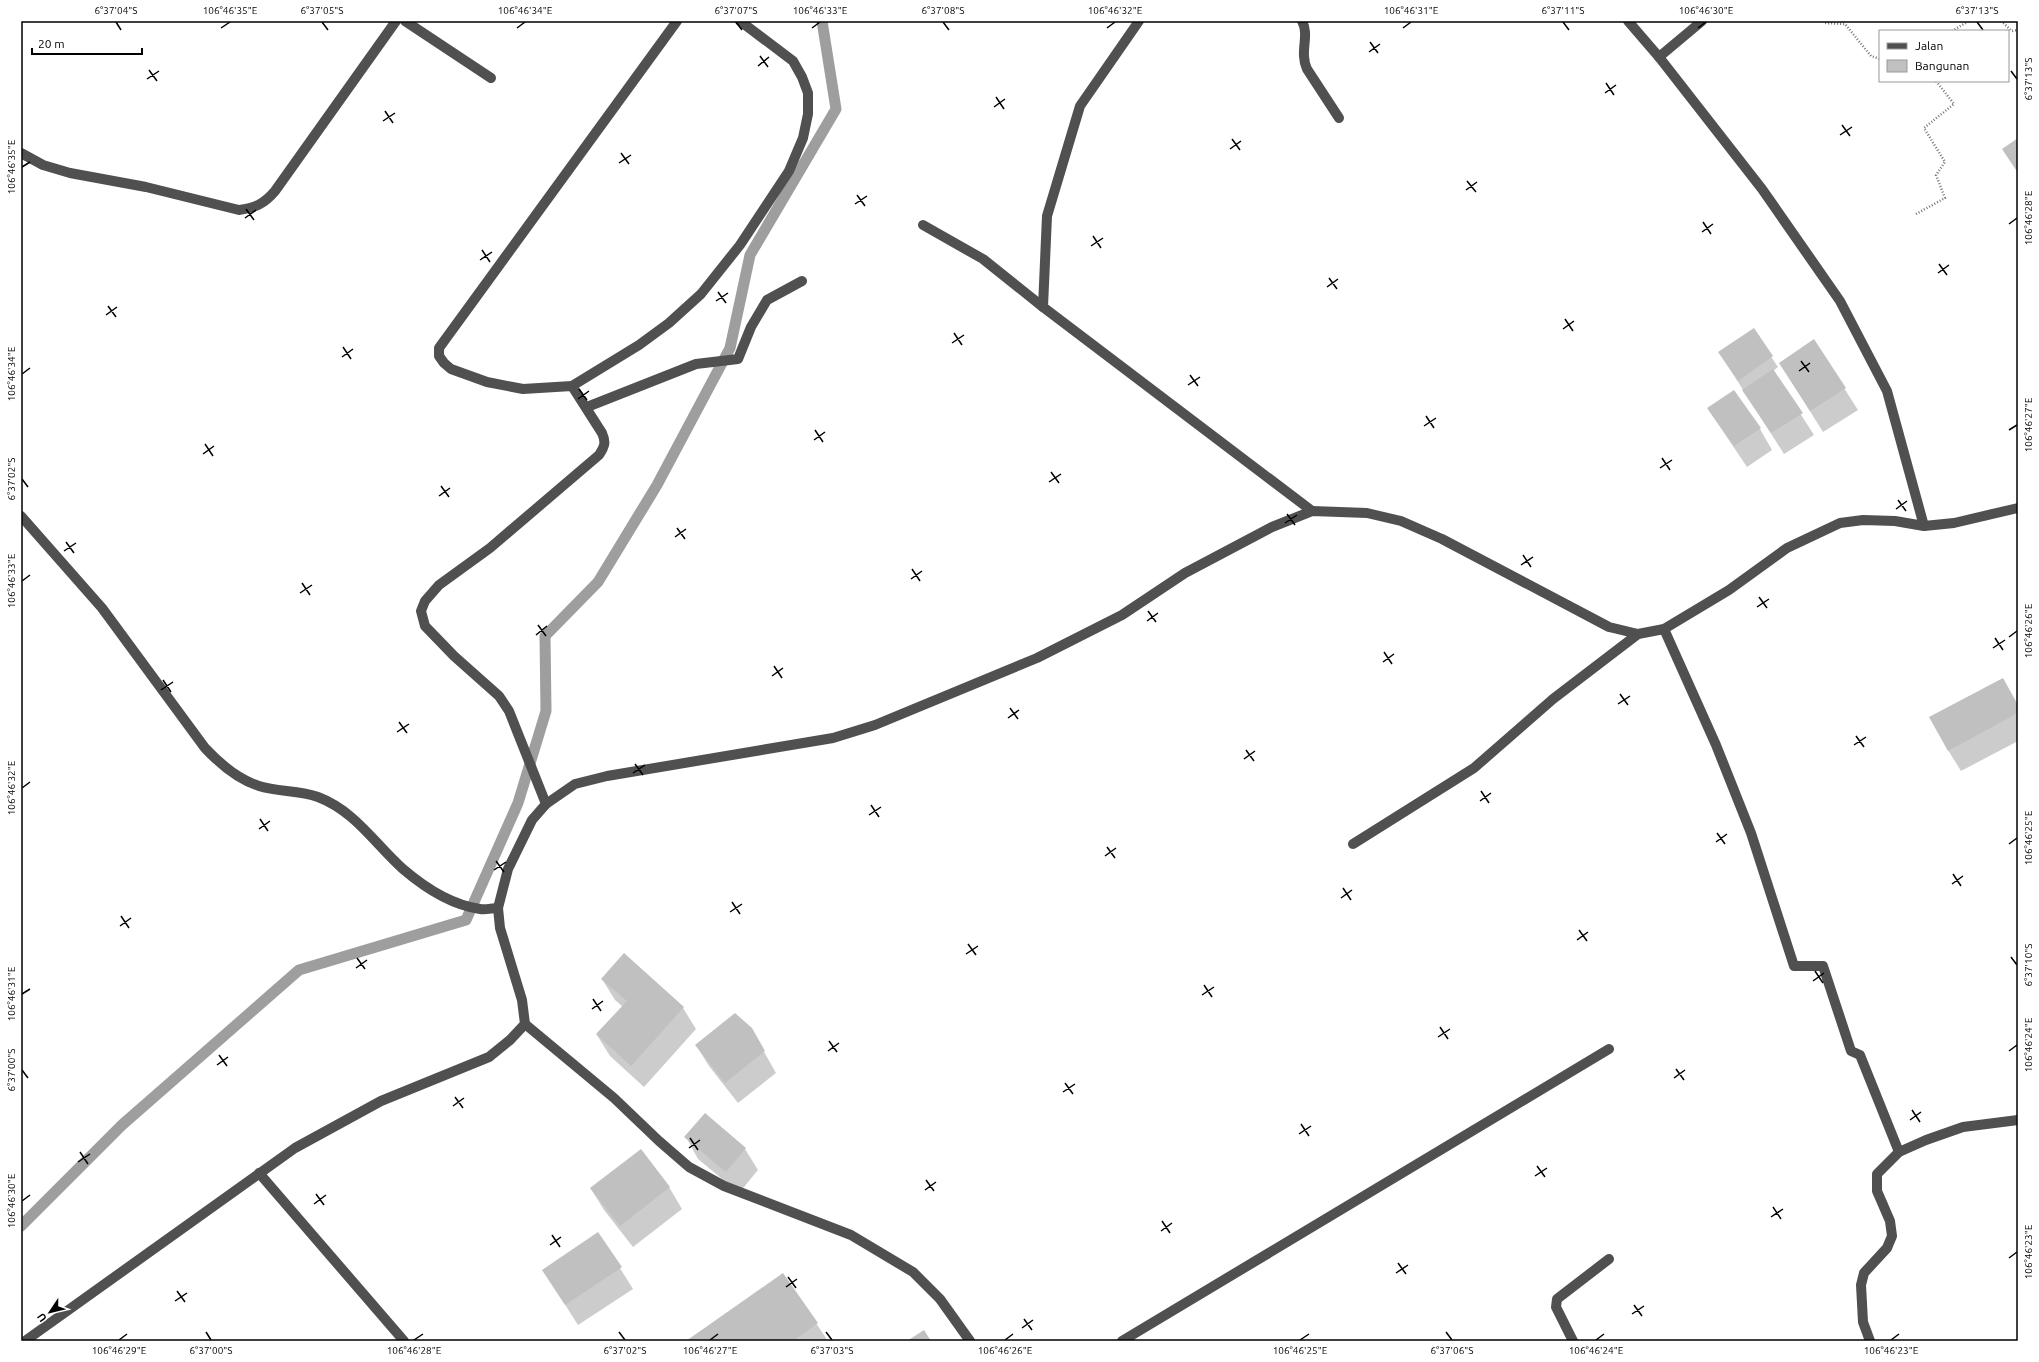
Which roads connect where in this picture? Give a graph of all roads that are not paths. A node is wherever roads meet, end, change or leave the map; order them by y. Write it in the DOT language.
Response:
graph roads {
  1 [pos="396,21"];
  2 [pos="405,21"];
  3 [pos="677,21"];
  4 [pos="740,21"];
  5 [pos="1138,21"];
  6 [pos="1302,21"];
  7 [pos="1628,21"];
  8 [pos="1702,21"];
  9 [pos="1659,57"];
  10 [pos="491,78"];
  11 [pos="1339,118"];
  12 [pos="21,153"];
  13 [pos="923,225"];
  14 [pos="802,281"];
  15 [pos="1043,307"];
  16 [pos="572,386"];
  17 [pos="587,408"];
  18 [pos="2018,508"];
  19 [pos="1312,511"];
  20 [pos="21,516"];
  21 [pos="1924,526"];
  22 [pos="1664,629"];
  23 [pos="1638,634"];
  24 [pos="546,804"];
  25 [pos="1353,844"];
  26 [pos="498,908"];
  27 [pos="525,1024"];
  28 [pos="1609,1049"];
  29 [pos="2018,1120"];
  30 [pos="1899,1152"];
  31 [pos="259,1173"];
  32 [pos="1609,1258"];
  33 [pos="25,1341"];
  34 [pos="404,1341"];
  35 [pos="970,1341"];
  36 [pos="1122,1341"];
  37 [pos="1573,1341"];
  38 [pos="1870,1341"];
  1 -- 12 [label="street"];
  2 -- 10 [label="street"];
  3 -- 16 [label="street"];
  4 -- 16 [label="street"];
  5 -- 15 [label="street"];
  6 -- 11 [label="street"];
  7 -- 9 [label="street"];
  8 -- 9 [label="street"];
  9 -- 21 [label="street"];
  13 -- 15 [label="street"];
  14 -- 17 [label="street"];
  15 -- 19 [label="street"];
  16 -- 17 [label="street"];
  17 -- 24 [label="street"];
  18 -- 21 [label="street"];
  19 -- 23 [label="street"];
  19 -- 24 [label="street"];
  20 -- 26 [label="street"];
  21 -- 22 [label="street"];
  22 -- 23 [label="street"];
  22 -- 30 [label="street"];
  23 -- 25 [label="street"];
  24 -- 26 [label="street"];
  26 -- 27 [label="street"];
  27 -- 31 [label="street"];
  27 -- 35 [label="street"];
  28 -- 36 [label="street"];
  29 -- 30 [label="street"];
  30 -- 38 [label="street"];
  31 -- 33 [label="street"];
  31 -- 34 [label="street"];
  32 -- 37 [label="street"];
}
